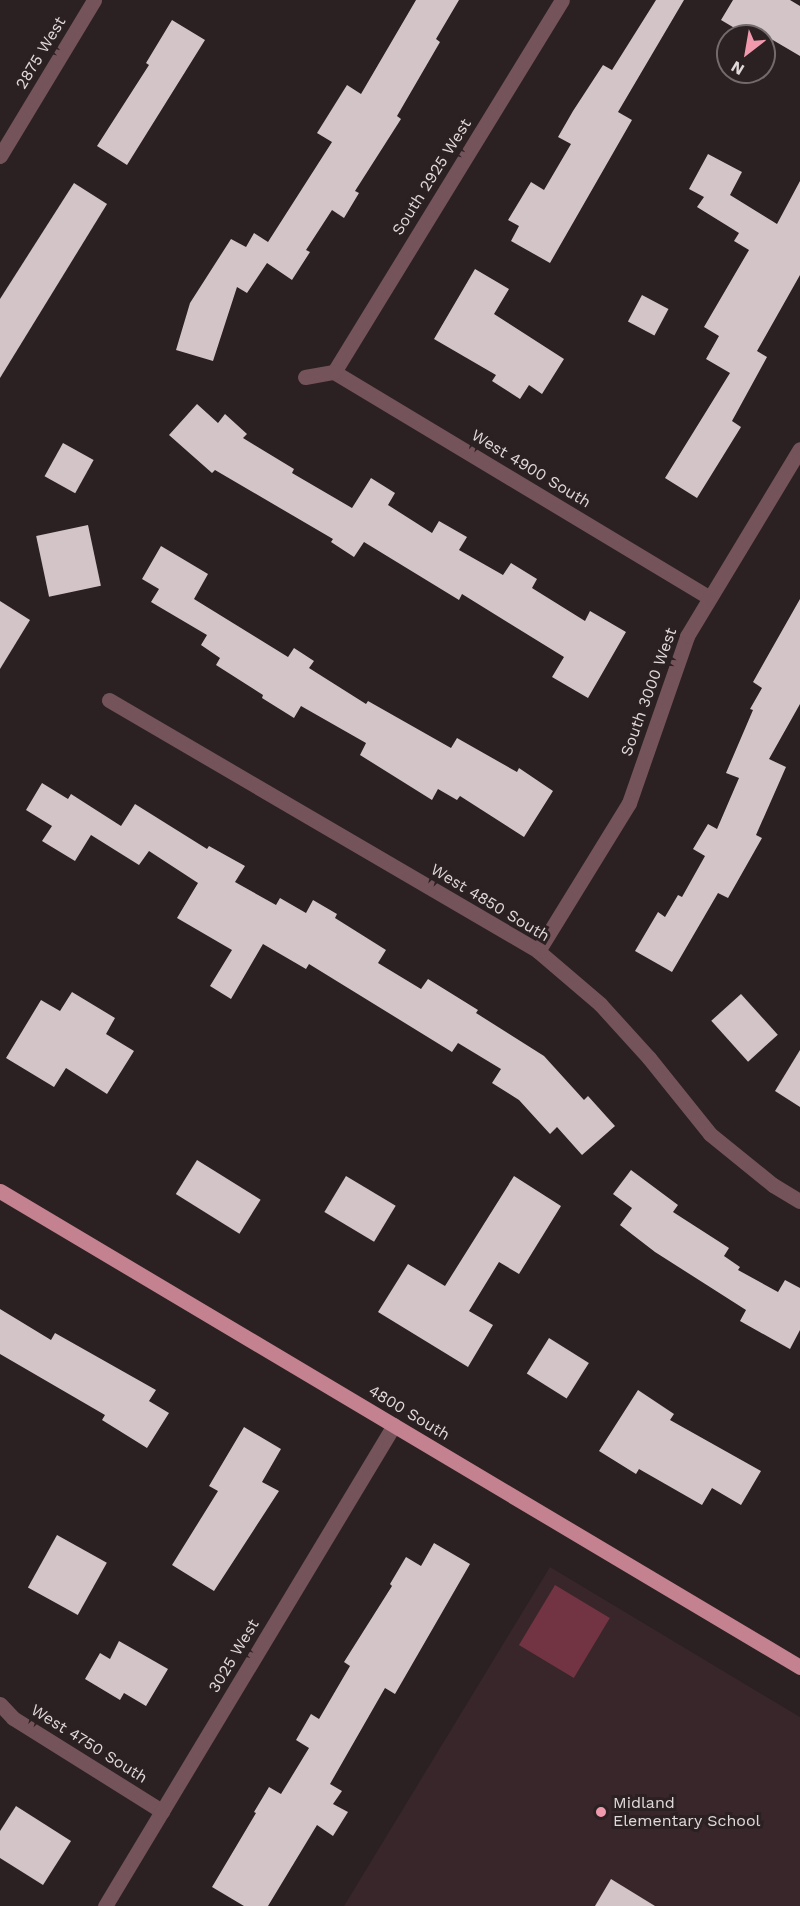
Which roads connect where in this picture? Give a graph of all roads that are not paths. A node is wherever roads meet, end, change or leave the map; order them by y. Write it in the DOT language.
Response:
graph roads {
  1 [pos="94,0"];
  2 [pos="562,0"];
  3 [pos="0,156"];
  4 [pos="334,372"];
  5 [pos="305,377"];
  6 [pos="800,449"];
  7 [pos="709,597"];
  8 [pos="109,700"];
  9 [pos="538,951"];
  10 [pos="0,1191"];
  11 [pos="800,1200"];
  12 [pos="394,1425"];
  13 [pos="800,1667"];
  14 [pos="0,1704"];
  15 [pos="162,1811"];
  16 [pos="105,1906"];
  1 -- 3 [label="street, 2875 West"];
  2 -- 4 [label="street, South 2925 West"];
  4 -- 5 [label="street"];
  4 -- 7 [label="street, West 4900 South"];
  6 -- 7 [label="street, South 3000 West"];
  7 -- 9 [label="street, South 3000 West"];
  8 -- 9 [label="street, West 4850 South"];
  9 -- 11 [label="street, West 4850 South"];
  10 -- 12 [label="main road, 4800 South"];
  12 -- 13 [label="main road, 4800 South"];
  12 -- 15 [label="street, 3025 West"];
  14 -- 15 [label="street, West 4750 South"];
  15 -- 16 [label="street, 3025 West"];
}
